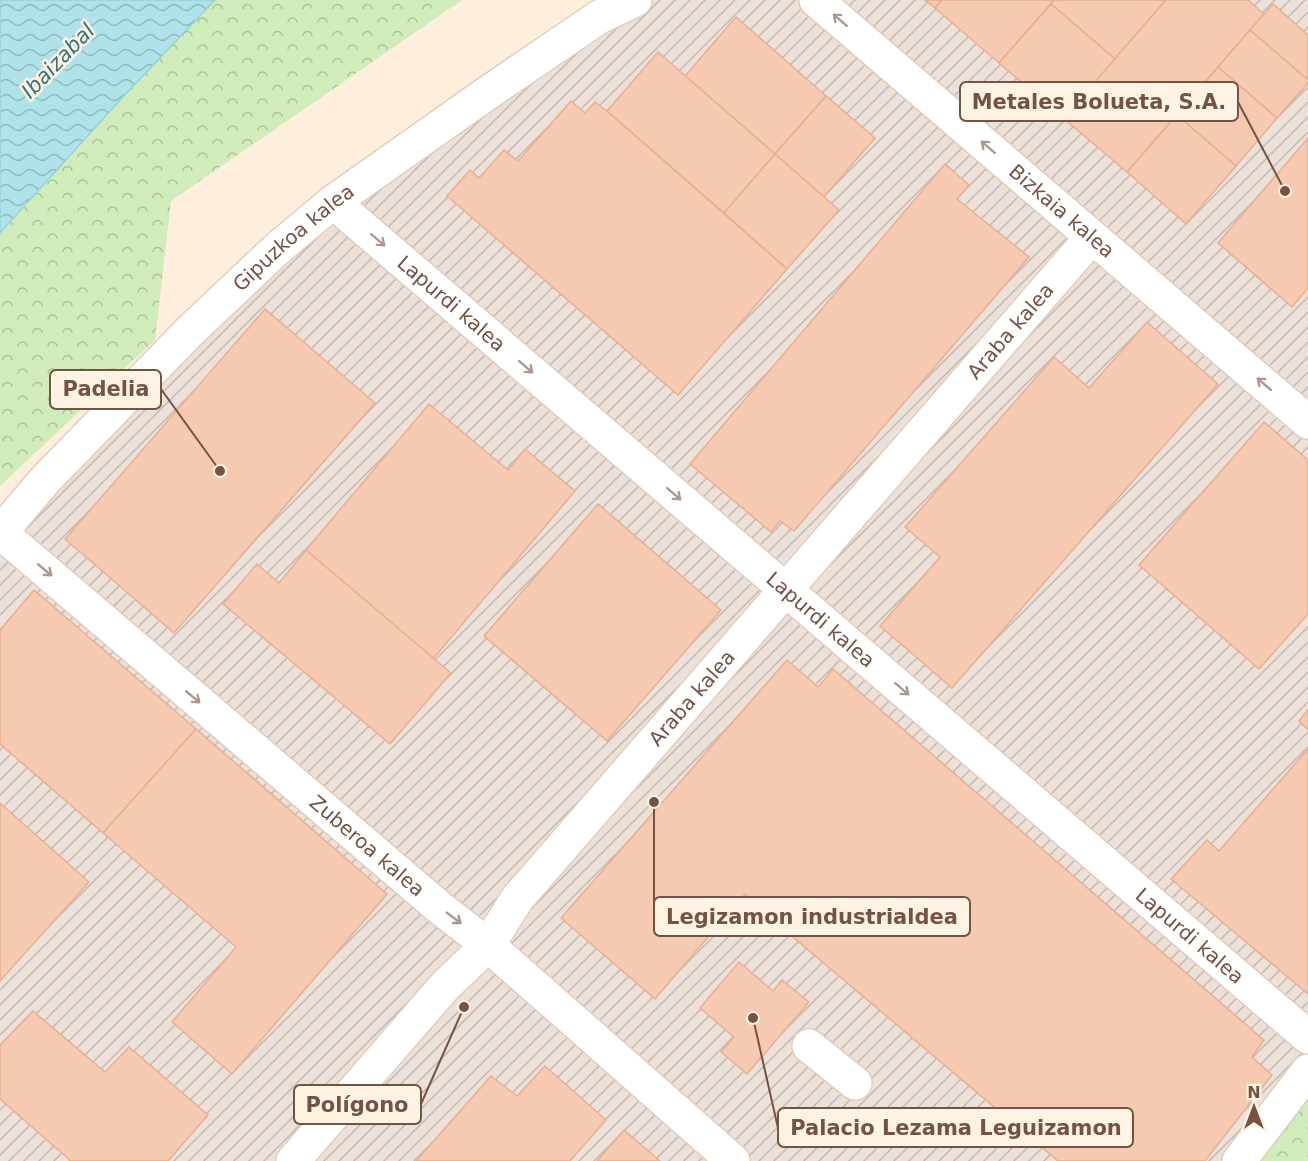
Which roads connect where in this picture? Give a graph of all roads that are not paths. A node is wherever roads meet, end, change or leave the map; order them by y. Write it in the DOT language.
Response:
graph roads {
  1 [pos="634,0"];
  2 [pos="816,0"];
  3 [pos="333,202"];
  4 [pos="1092,237"];
  5 [pos="1308,422"];
  6 [pos="0,532"];
  7 [pos="786,589"];
  8 [pos="488,945"];
  9 [pos="1308,1037"];
  10 [pos="809,1046"];
  11 [pos="1308,1071"];
  12 [pos="855,1083"];
  13 [pos="293,1161"];
  14 [pos="733,1161"];
  15 [pos="1239,1161"];
  1 -- 3 [label="street, Gipuzkoa kalea"];
  4 -- 2 [label="street, Bizkaia kalea, one-way"];
  3 -- 6 [label="street, Gipuzkoa kalea"];
  3 -- 7 [label="street, Lapurdi kalea, one-way"];
  5 -- 4 [label="street, Bizkaia kalea, one-way"];
  4 -- 7 [label="street, Araba kalea"];
  6 -- 8 [label="street, Zuberoa kalea, one-way"];
  7 -- 8 [label="street, Araba kalea"];
  7 -- 9 [label="street, Lapurdi kalea, one-way"];
  8 -- 13 [label="street, Araba kalea"];
  8 -- 14 [label="street, Zuberoa kalea"];
  10 -- 12 [label="street"];
  11 -- 15 [label="street"];
}
